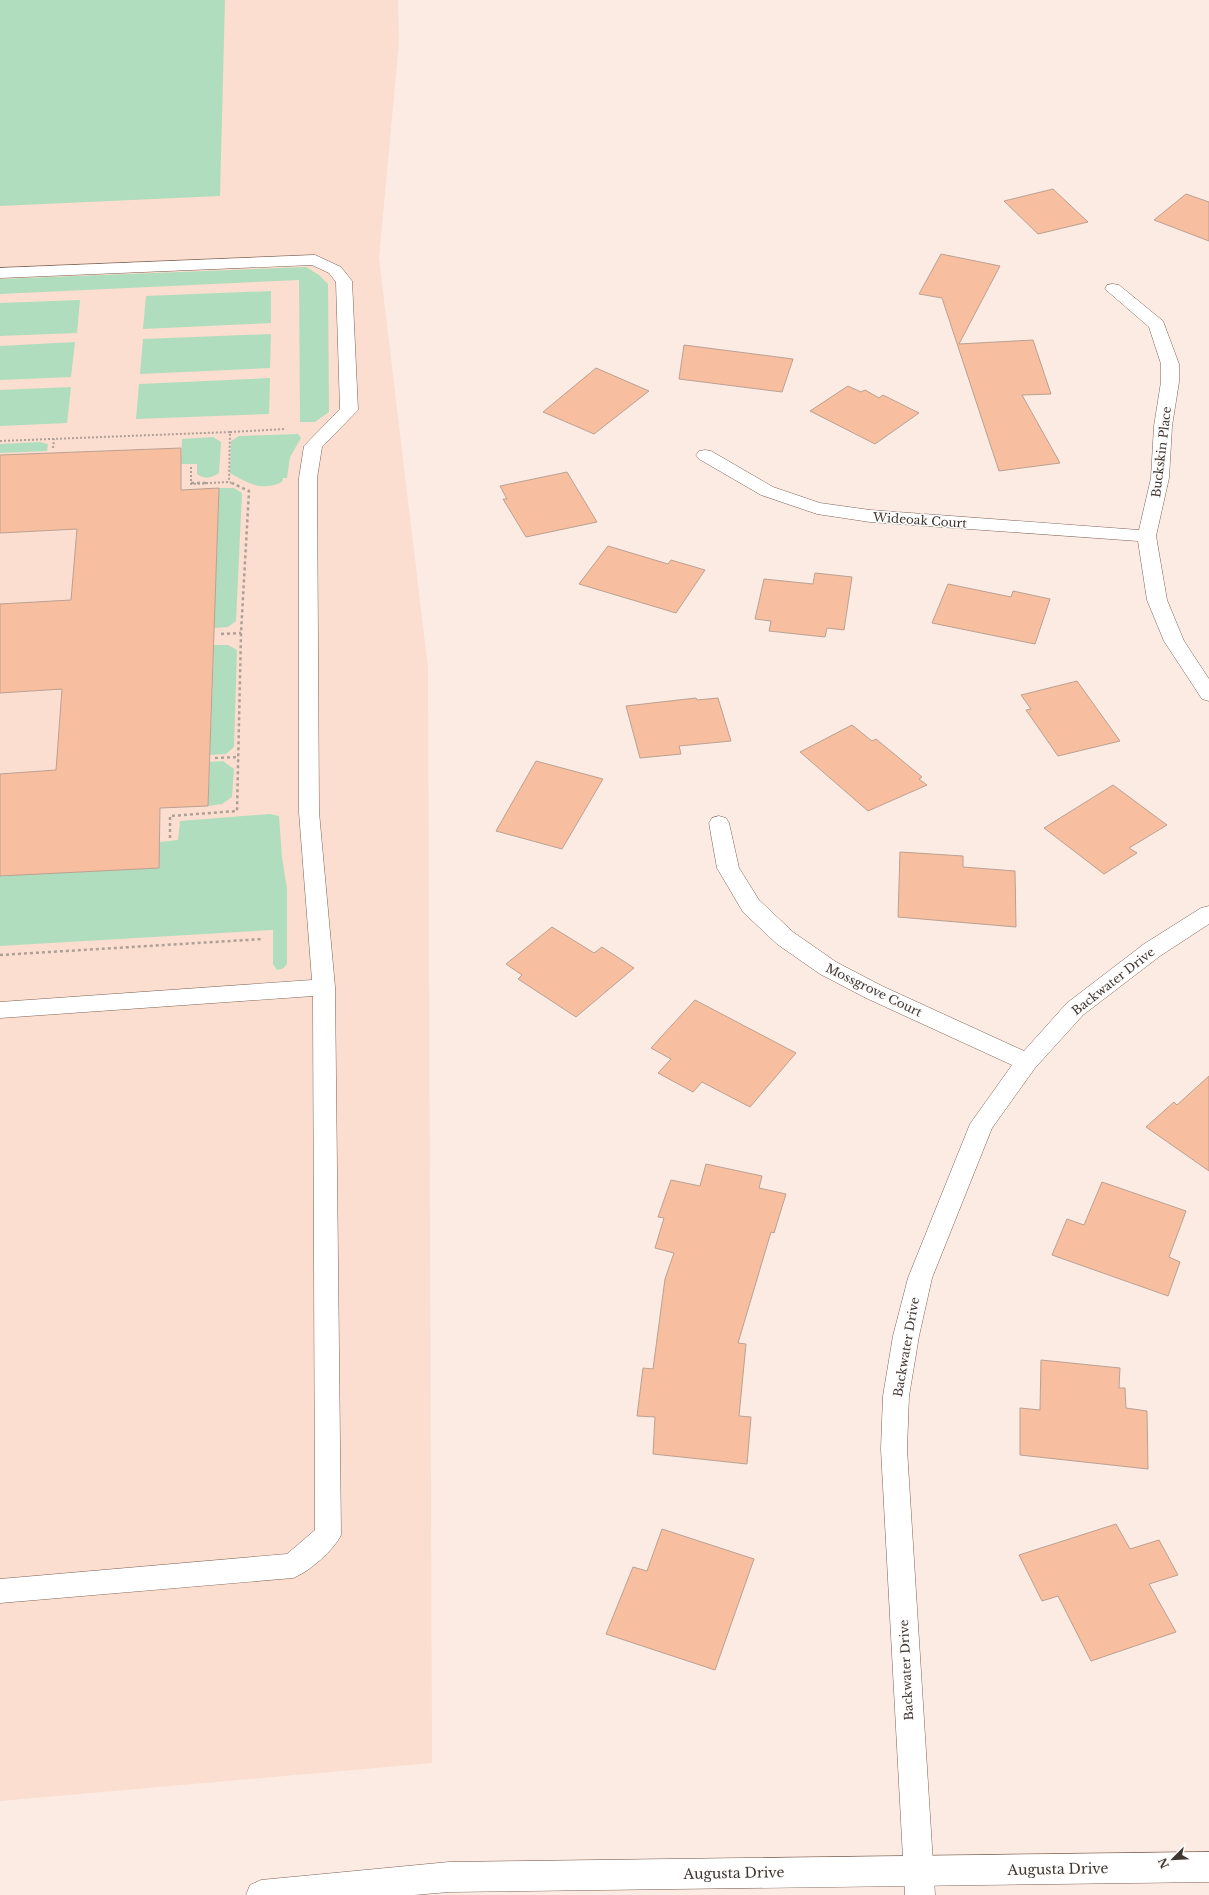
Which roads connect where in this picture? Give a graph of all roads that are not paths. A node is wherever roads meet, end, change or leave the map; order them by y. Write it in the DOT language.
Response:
graph roads {
  1 [pos="0,273"];
  2 [pos="1113,290"];
  3 [pos="705,455"];
  4 [pos="1147,536"];
  5 [pos="1209,694"];
  6 [pos="719,823"];
  7 [pos="1209,914"];
  8 [pos="324,987"];
  9 [pos="0,1010"];
  10 [pos="1027,1062"];
  11 [pos="0,1591"];
  12 [pos="1209,1867"];
  13 [pos="918,1883"];
  14 [pos="261,1895"];
  1 -- 8 [label="street"];
  2 -- 4 [label="street, Buckskin Place"];
  3 -- 4 [label="street, Wideoak Court"];
  4 -- 5 [label="street, Buckskin Place"];
  6 -- 10 [label="street, Mossgrove Court"];
  7 -- 10 [label="street, Backwater Drive"];
  8 -- 9 [label="street"];
  8 -- 11 [label="street"];
  10 -- 13 [label="street, Backwater Drive"];
  12 -- 13 [label="street, Augusta Drive"];
  13 -- 14 [label="street, Augusta Drive"];
}
